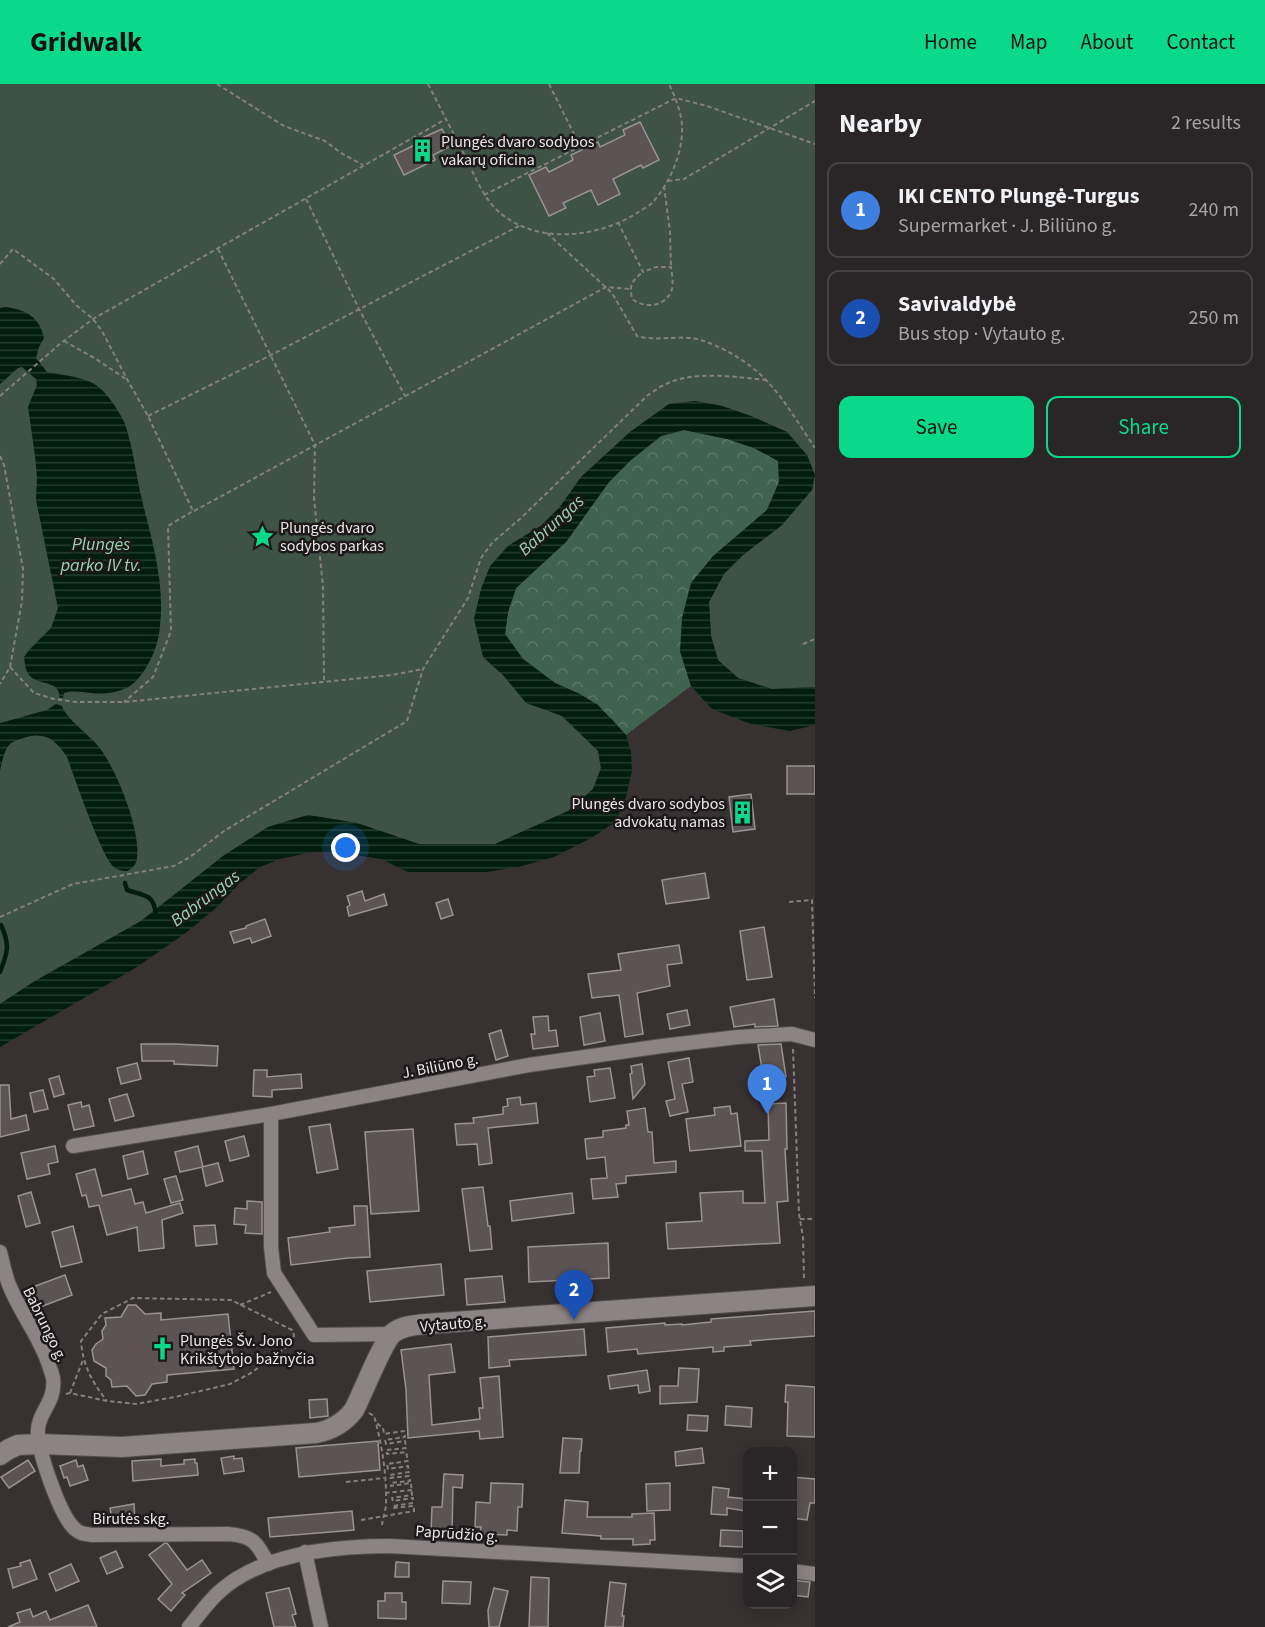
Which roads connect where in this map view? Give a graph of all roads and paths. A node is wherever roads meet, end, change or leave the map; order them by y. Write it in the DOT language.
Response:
graph roads {
  1 [pos="217,84"];
  2 [pos="428,84"];
  3 [pos="549,84"];
  4 [pos="669,84"];
  5 [pos="676,98"];
  6 [pos="815,101"];
  7 [pos="446,119"];
  8 [pos="770,128"];
  9 [pos="815,144"];
  10 [pos="580,147"];
  11 [pos="364,166"];
  12 [pos="668,181"];
  13 [pos="664,186"];
  14 [pos="484,195"];
  15 [pos="306,199"];
  16 [pos="618,222"];
  17 [pos="519,226"];
  18 [pos="547,233"];
  19 [pos="218,249"];
  20 [pos="0,264"];
  21 [pos="671,267"];
  22 [pos="643,272"];
  23 [pos="606,287"];
  24 [pos="630,289"];
  25 [pos="359,309"];
  26 [pos="93,319"];
  27 [pos="62,342"];
  28 [pos="271,355"];
  29 [pos="766,380"];
  30 [pos="128,381"];
  31 [pos="1,395"];
  32 [pos="405,396"];
  33 [pos="148,416"];
  34 [pos="315,445"];
  35 [pos="815,448"];
  36 [pos="0,456"];
  37 [pos="193,511"];
  38 [pos="815,639"];
  39 [pos="803,644"];
  40 [pos="10,667"];
  41 [pos="423,669"];
  42 [pos="324,682"];
  43 [pos="0,684"];
  44 [pos="123,702"];
  45 [pos="813,900"];
  46 [pos="789,902"];
  47 [pos="0,917"];
  48 [pos="815,998"];
  49 [pos="792,1034"];
  50 [pos="815,1040"];
  51 [pos="271,1114"];
  52 [pos="73,1146"];
  53 [pos="815,1219"];
  54 [pos="800,1220"];
  55 [pos="0,1252"];
  56 [pos="283,1287"];
  57 [pos="810,1289"];
  58 [pos="240,1305"];
  59 [pos="392,1334"];
  60 [pos="82,1360"];
  61 [pos="70,1393"];
  62 [pos="52,1398"];
  63 [pos="107,1401"];
  64 [pos="375,1422"];
  65 [pos="378,1431"];
  66 [pos="39,1444"];
  67 [pos="0,1455"];
  68 [pos="383,1464"];
  69 [pos="387,1464"];
  70 [pos="384,1478"];
  71 [pos="346,1482"];
  72 [pos="412,1490"];
  73 [pos="385,1494"];
  74 [pos="383,1516"];
  75 [pos="360,1520"];
  76 [pos="382,1525"];
  77 [pos="305,1552"];
  78 [pos="268,1564"];
  79 [pos="743,1566"];
  80 [pos="797,1572"];
  81 [pos="815,1574"];
  82 [pos="189,1627"];
  83 [pos="321,1627"];
  1 -- 11 [label="path"];
  2 -- 7 [label="path"];
  3 -- 10 [label="path"];
  4 -- 5 [label="path"];
  5 -- 8 [label="path"];
  5 -- 10 [label="path"];
  5 -- 12 [label="path"];
  6 -- 8 [label="path"];
  7 -- 11 [label="path"];
  7 -- 14 [label="path"];
  8 -- 9 [label="path"];
  8 -- 12 [label="path"];
  10 -- 14 [label="path"];
  11 -- 15 [label="path"];
  12 -- 13 [label="path"];
  13 -- 16 [label="path"];
  13 -- 21 [label="path"];
  14 -- 17 [label="path"];
  15 -- 19 [label="path"];
  15 -- 25 [label="path"];
  16 -- 18 [label="path"];
  16 -- 22 [label="path"];
  17 -- 18 [label="path"];
  17 -- 25 [label="path"];
  18 -- 23 [label="path"];
  19 -- 26 [label="path"];
  19 -- 28 [label="path"];
  20 -- 26 [label="path"];
  21 -- 22 [label="path"];
  21 -- 24 [label="path"];
  22 -- 24 [label="path"];
  23 -- 24 [label="path"];
  23 -- 29 [label="path"];
  23 -- 32 [label="path"];
  25 -- 28 [label="path"];
  25 -- 32 [label="path"];
  26 -- 27 [label="path"];
  26 -- 30 [label="path"];
  27 -- 30 [label="path"];
  27 -- 31 [label="path"];
  28 -- 33 [label="path"];
  28 -- 34 [label="path"];
  29 -- 35 [label="path"];
  29 -- 41 [label="path"];
  30 -- 33 [label="path"];
  32 -- 34 [label="path"];
  33 -- 37 [label="path"];
  34 -- 37 [label="path"];
  34 -- 42 [label="path"];
  36 -- 40 [label="path"];
  37 -- 44 [label="path"];
  38 -- 39 [label="path"];
  40 -- 43 [label="path"];
  40 -- 44 [label="path"];
  41 -- 42 [label="path"];
  41 -- 47 [label="path"];
  42 -- 44 [label="path"];
  45 -- 46 [label="path"];
  45 -- 48 [label="path"];
  49 -- 50 [label="street, J. Biliūno g."];
  49 -- 51 [label="street, J. Biliūno g."];
  49 -- 54 [label="path"];
  51 -- 52 [label="street, J. Biliūno g."];
  51 -- 56 [label="street"];
  53 -- 54 [label="path"];
  54 -- 57 [label="path"];
  55 -- 62 [label="street, Babrungo g."];
  56 -- 58 [label="path"];
  56 -- 59 [label="street"];
  57 -- 59 [label="main road, Vytauto g."];
  58 -- 60 [label="path"];
  58 -- 63 [label="path"];
  59 -- 66 [label="main road"];
  60 -- 61 [label="path"];
  60 -- 63 [label="path"];
  61 -- 62 [label="path"];
  61 -- 63 [label="path"];
  62 -- 66 [label="street, Babrungo g."];
  64 -- 69 [label="path"];
  65 -- 68 [label="path"];
  66 -- 67 [label="main road"];
  66 -- 78 [label="street, Birutės skg."];
  68 -- 69 [label="path"];
  68 -- 70 [label="path"];
  69 -- 72 [label="path"];
  70 -- 71 [label="path"];
  70 -- 73 [label="path"];
  72 -- 73 [label="path"];
  72 -- 74 [label="path"];
  73 -- 74 [label="path"];
  74 -- 75 [label="path"];
  74 -- 76 [label="path"];
  77 -- 78 [label="street, Paprūdžio g."];
  77 -- 79 [label="street, Paprūdžio g."];
  77 -- 83 [label="street"];
  78 -- 82 [label="street, Paprūdžio g."];
  80 -- 81 [label="street"];
}
